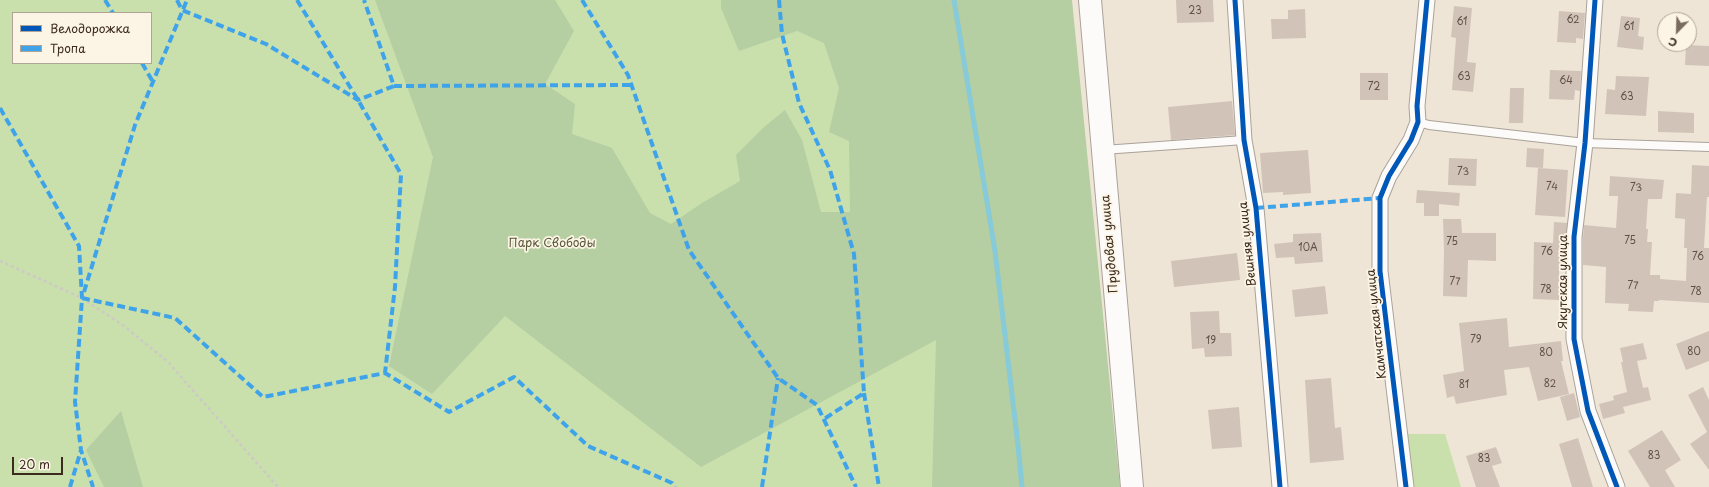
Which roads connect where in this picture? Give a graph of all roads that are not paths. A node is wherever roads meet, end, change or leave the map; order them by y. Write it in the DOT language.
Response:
graph roads {
  1 [pos="1090,0"];
  2 [pos="1235,0"];
  3 [pos="1427,0"];
  4 [pos="1595,0"];
  5 [pos="1418,122"];
  6 [pos="1244,140"];
  7 [pos="1585,143"];
  8 [pos="1709,147"];
  9 [pos="1102,150"];
  10 [pos="1132,487"];
  11 [pos="1280,487"];
  12 [pos="1406,487"];
  13 [pos="1617,487"];
  1 -- 9 [label="main road, Прудовая улица"];
  2 -- 6 [label="street, Вешняя улица"];
  3 -- 5 [label="street, Камчатская улица"];
  4 -- 7 [label="street, Якутская улица"];
  5 -- 7 [label="lane"];
  5 -- 12 [label="street, Камчатская улица"];
  6 -- 9 [label="lane"];
  6 -- 11 [label="street, Вешняя улица"];
  7 -- 8 [label="lane"];
  7 -- 13 [label="street, Якутская улица"];
  9 -- 10 [label="main road, Прудовая улица"];
}
